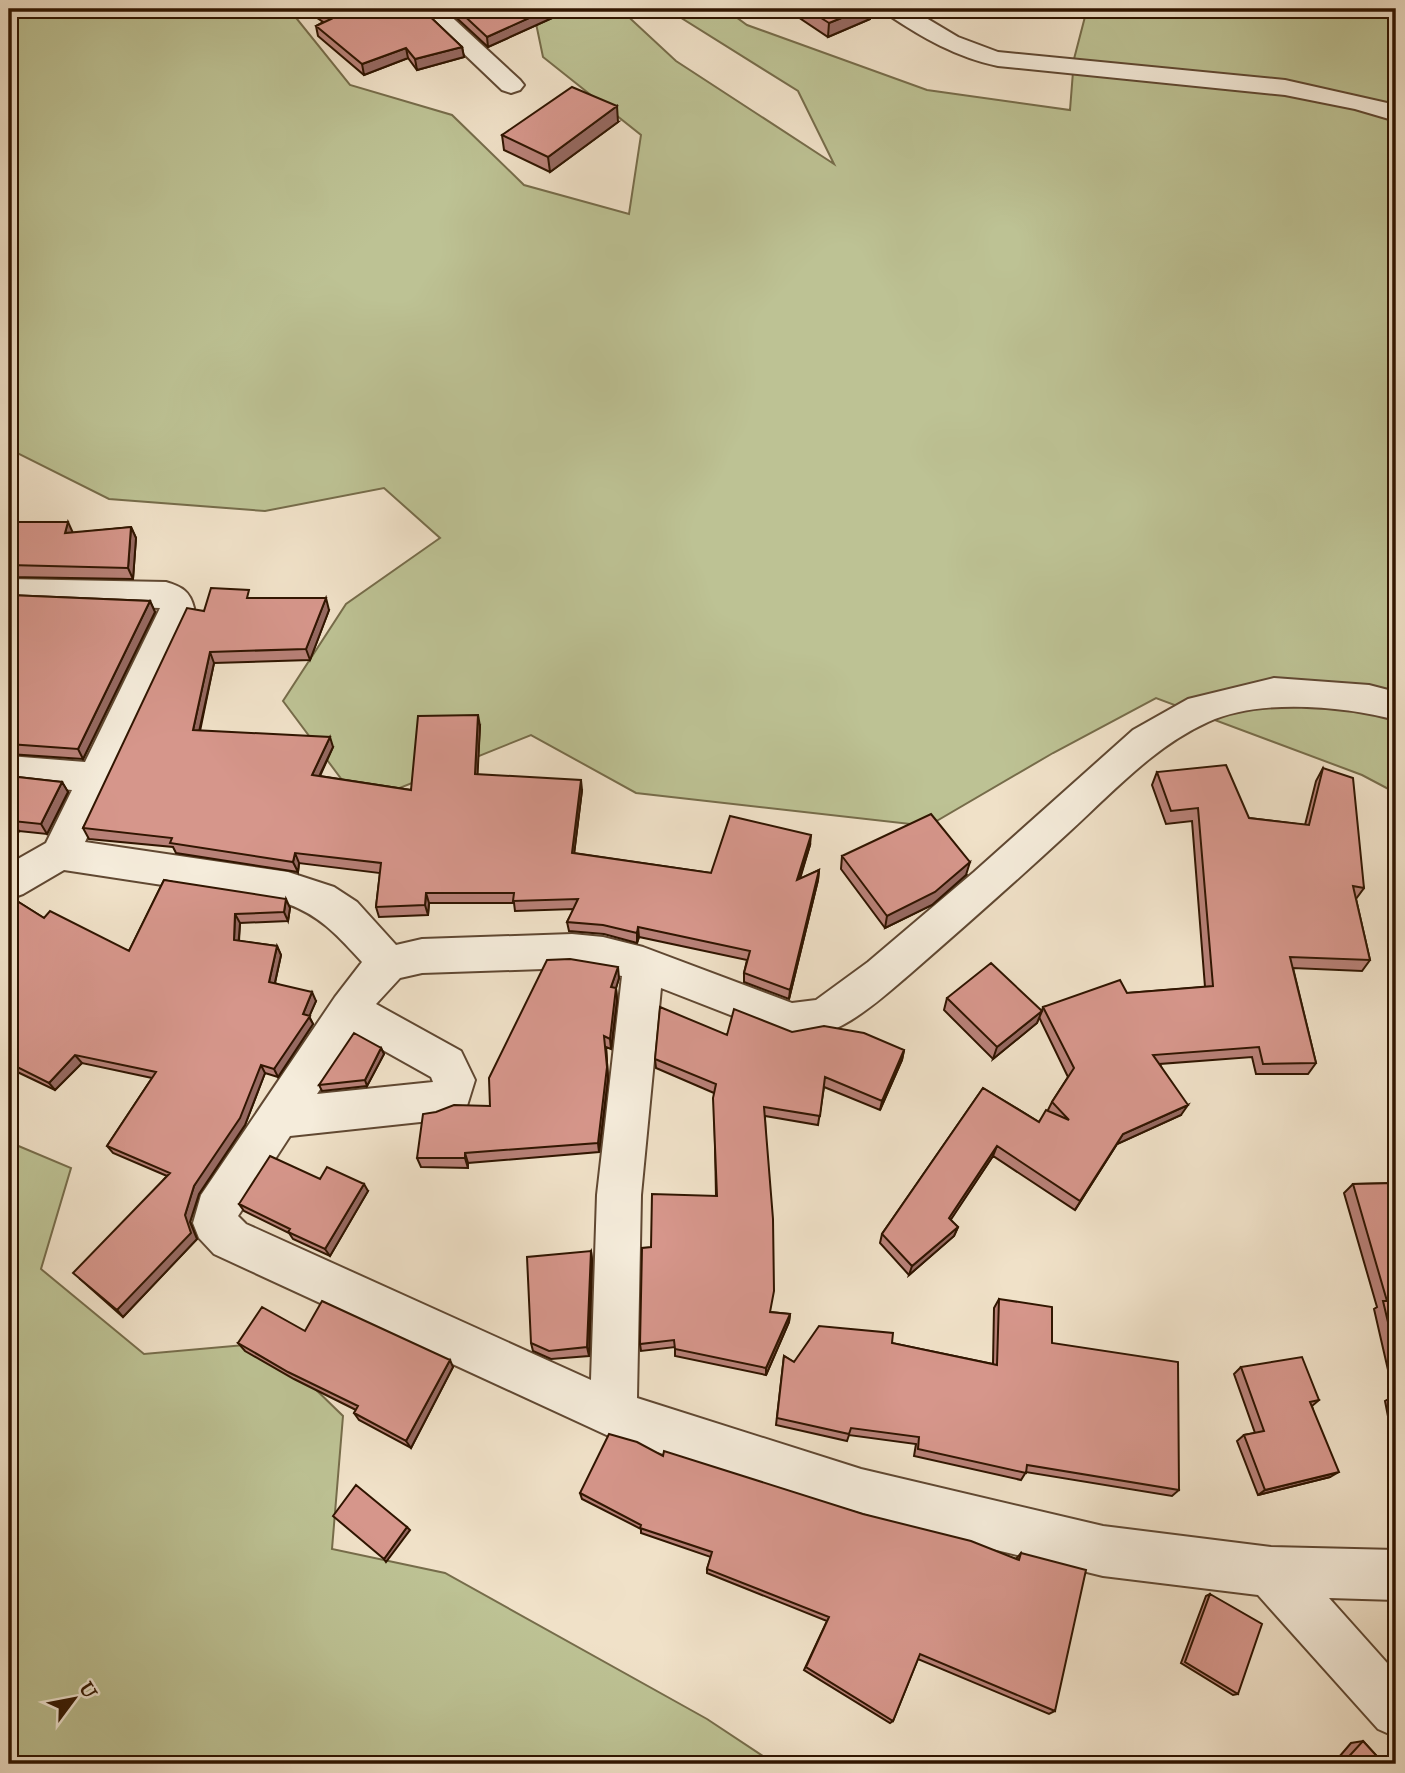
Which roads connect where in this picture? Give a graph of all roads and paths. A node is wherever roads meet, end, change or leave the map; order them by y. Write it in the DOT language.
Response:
graph roads {
  1 [pos="429,9"];
  2 [pos="895,9"];
  3 [pos="511,85"];
  4 [pos="1396,113"];
  5 [pos="9,591"];
  6 [pos="1396,706"];
  7 [pos="9,771"];
  8 [pos="96,778"];
  9 [pos="60,854"];
  10 [pos="9,883"];
  11 [pos="388,964"];
  12 [pos="643,964"];
  13 [pos="349,1010"];
  14 [pos="278,1118"];
  15 [pos="613,1414"];
  16 [pos="1271,1572"];
  17 [pos="1396,1575"];
  18 [pos="1396,1711"];
  1 -- 3 [label="street"];
  2 -- 4 [label="street"];
  5 -- 8 [label="street"];
  6 -- 12 [label="street"];
  7 -- 8 [label="street"];
  8 -- 9 [label="street"];
  9 -- 10 [label="street"];
  9 -- 11 [label="street"];
  11 -- 12 [label="street"];
  11 -- 13 [label="street"];
  12 -- 15 [label="street"];
  13 -- 14 [label="street"];
  13 -- 14 [label="street"];
  14 -- 15 [label="street"];
  15 -- 16 [label="street"];
  16 -- 17 [label="street"];
  16 -- 18 [label="street"];
}
